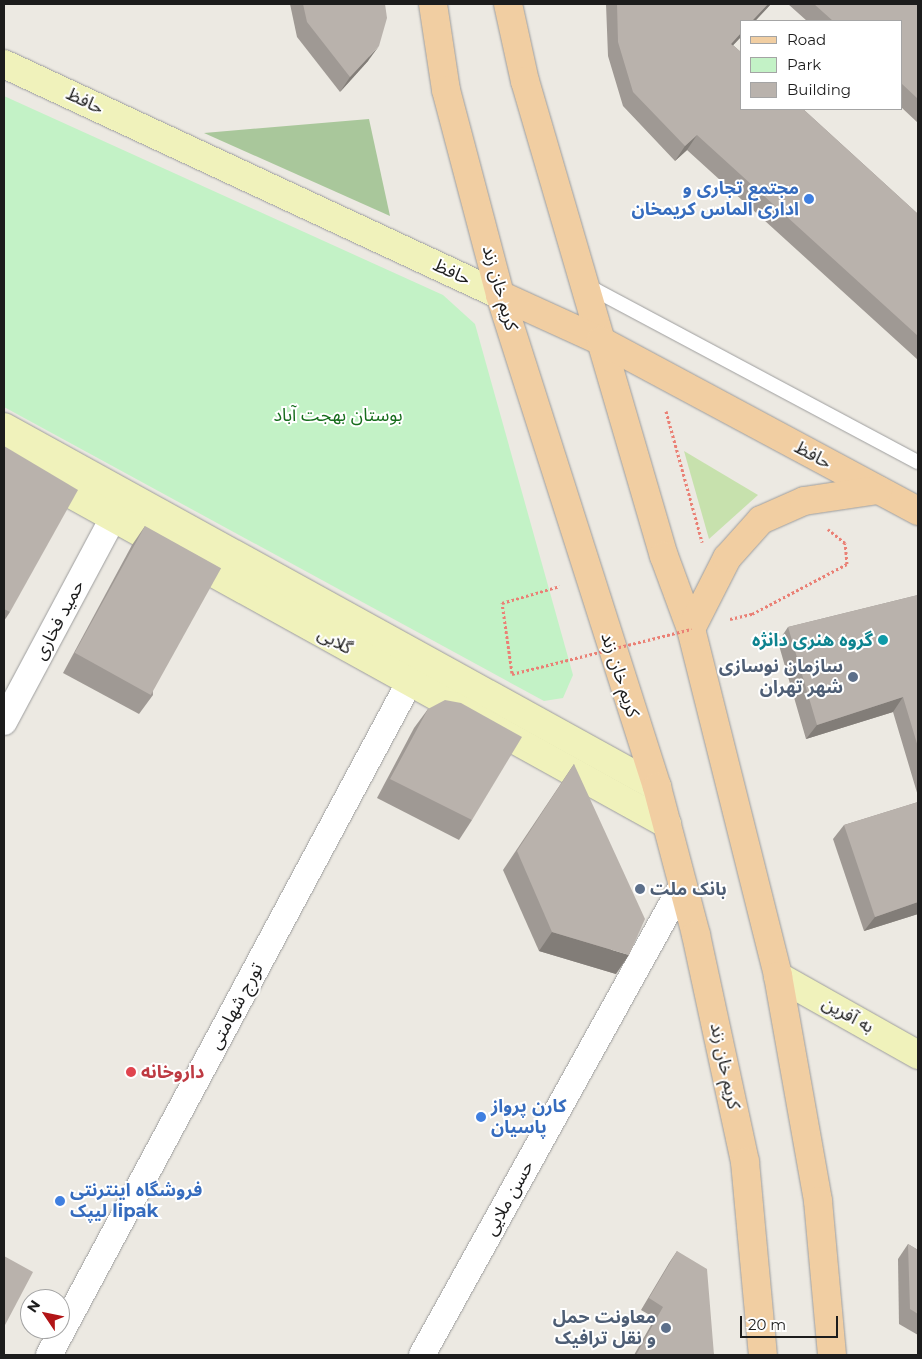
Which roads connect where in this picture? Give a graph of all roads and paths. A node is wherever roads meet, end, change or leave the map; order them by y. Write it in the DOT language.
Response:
graph roads {
  1 [pos="433,4"];
  2 [pos="508,4"];
  3 [pos="4,64"];
  4 [pos="585,284"];
  5 [pos="500,295"];
  6 [pos="601,341"];
  7 [pos="655,370"];
  8 [pos="4,427"];
  9 [pos="4,457"];
  10 [pos="918,462"];
  11 [pos="878,490"];
  12 [pos="120,507"];
  13 [pos="918,512"];
  14 [pos="819,523"];
  15 [pos="704,552"];
  16 [pos="588,578"];
  17 [pos="752,614"];
  18 [pos="691,629"];
  19 [pos="415,671"];
  20 [pos="4,722"];
  21 [pos="657,787"];
  22 [pos="667,824"];
  23 [pos="683,884"];
  24 [pos="778,976"];
  25 [pos="918,1054"];
  26 [pos="49,1355"];
  27 [pos="422,1355"];
  28 [pos="763,1355"];
  29 [pos="832,1355"];
  1 -- 5 [label="main road, کریم خان زند"];
  2 -- 4 [label="main road"];
  3 -- 5 [label="street, حافظ"];
  4 -- 6 [label="main road"];
  4 -- 10 [label="lane"];
  5 -- 6 [label="main road, حافظ"];
  5 -- 16 [label="main road, کریم خان زند"];
  6 -- 7 [label="main road, حافظ"];
  6 -- 18 [label="main road"];
  7 -- 11 [label="main road, حافظ"];
  7 -- 15 [label="path"];
  8 -- 12 [label="street, گلابی"];
  9 -- 12 [label="street, گلابی"];
  11 -- 13 [label="main road, حافظ"];
  11 -- 18 [label="main road"];
  12 -- 19 [label="street, گلابی"];
  12 -- 20 [label="street, حمید فخاری"];
  14 -- 17 [label="path"];
  16 -- 18 [label="path, bridge"];
  16 -- 21 [label="main road, کریم خان زند"];
  18 -- 24 [label="main road"];
  19 -- 21 [label="street, گلابی"];
  19 -- 22 [label="street, گلابی"];
  19 -- 26 [label="street, تورج شهامتی"];
  21 -- 22 [label="main road, کریم خان زند"];
  22 -- 23 [label="main road, کریم خان زند"];
  23 -- 27 [label="street, حسن ملایی"];
  23 -- 28 [label="main road, کریم خان زند"];
  24 -- 25 [label="street, به آفرین"];
  24 -- 29 [label="main road"];
}
